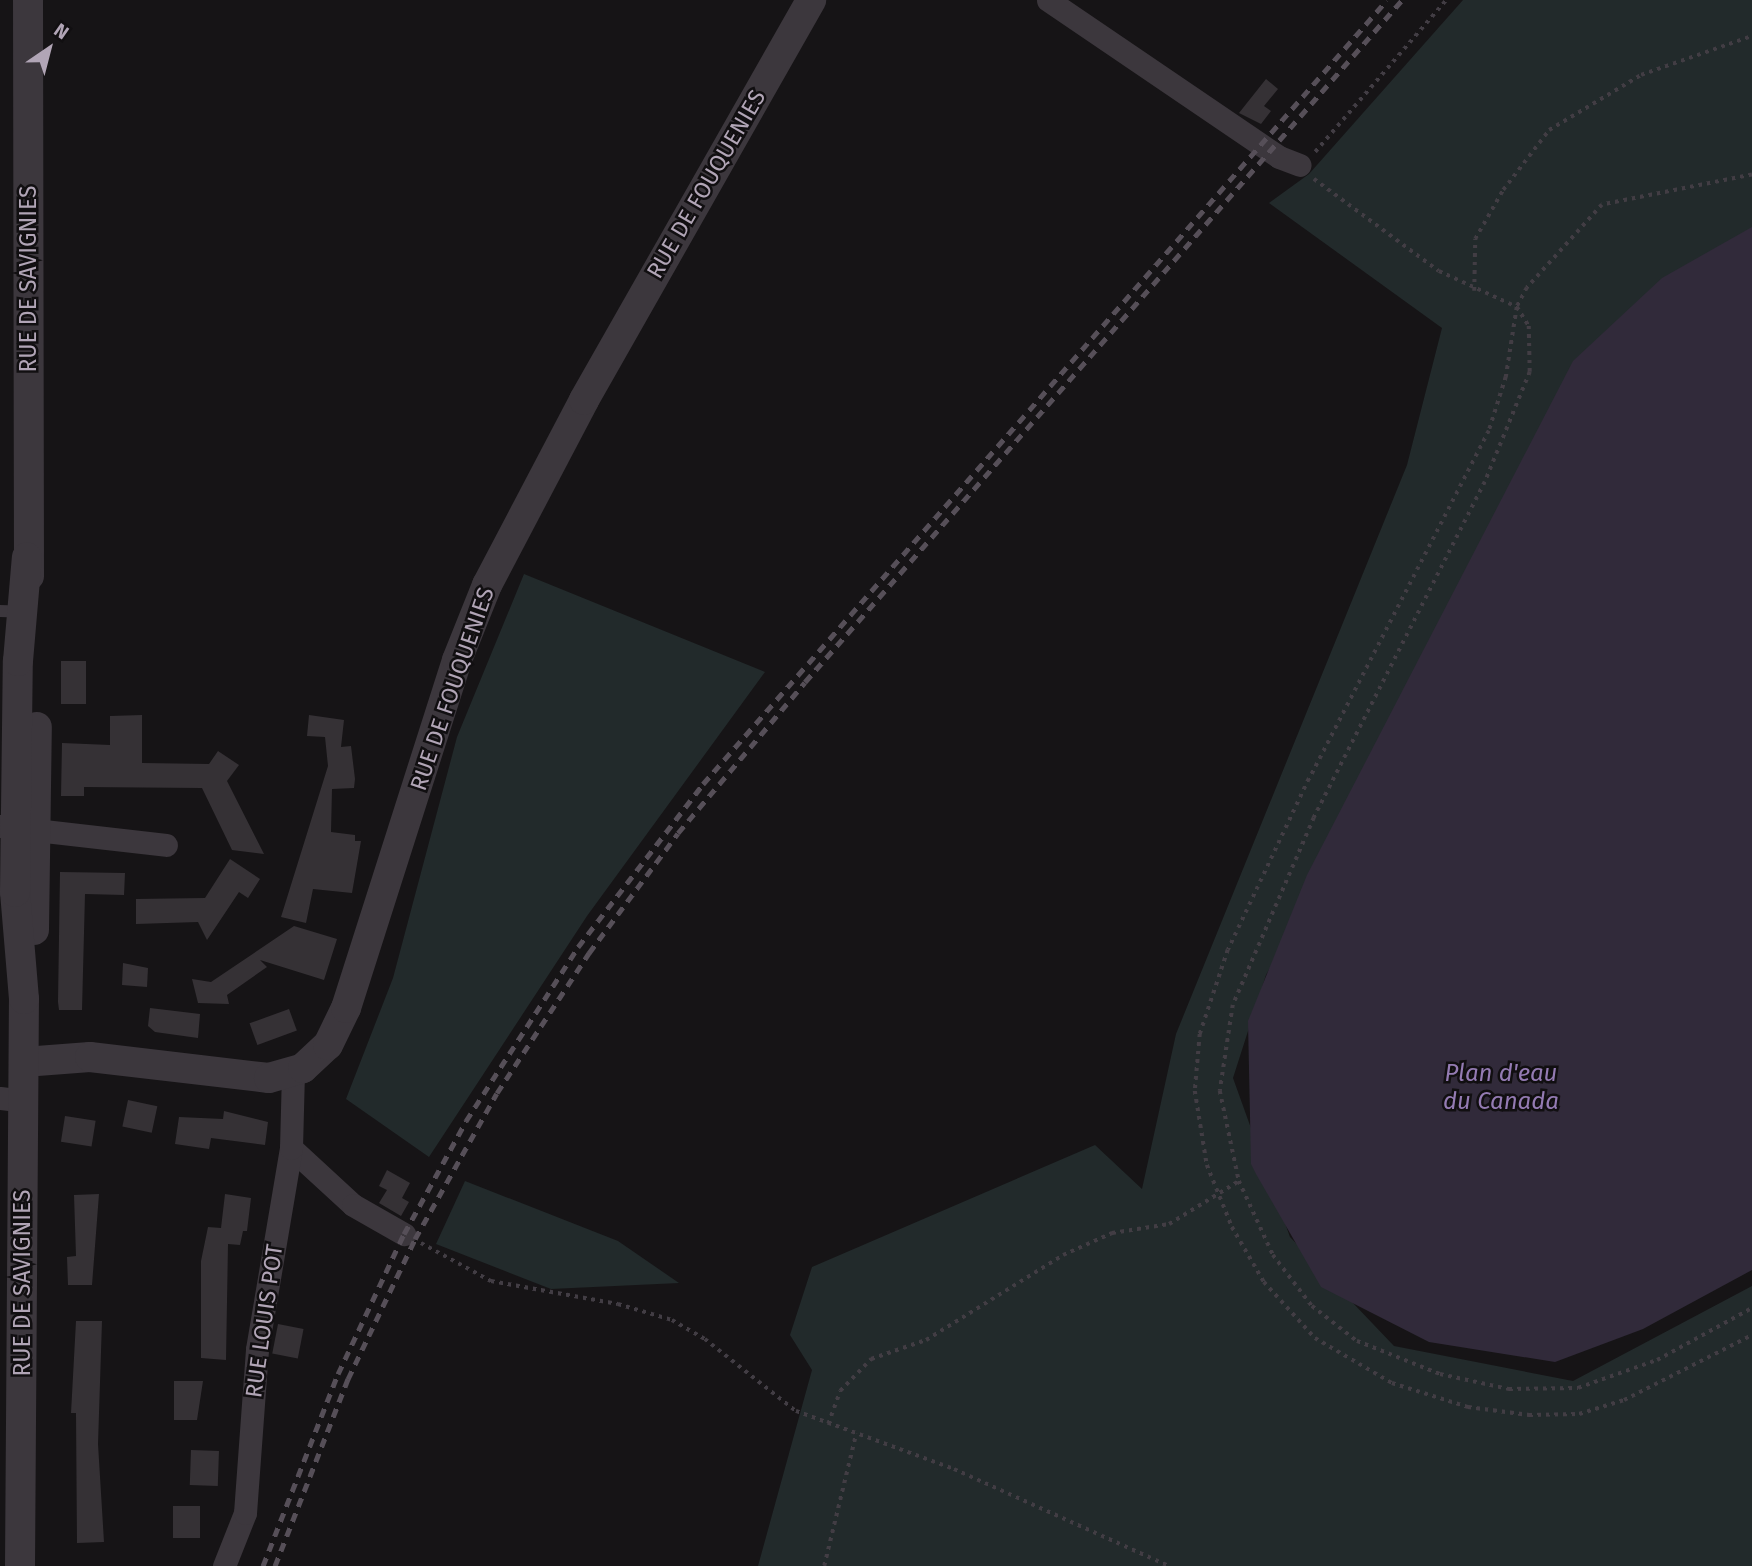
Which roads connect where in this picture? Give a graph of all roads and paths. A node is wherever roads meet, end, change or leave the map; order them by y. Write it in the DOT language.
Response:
graph roads {
  1 [pos="28,0"];
  2 [pos="811,0"];
  3 [pos="1048,0"];
  4 [pos="1446,0"];
  5 [pos="1752,36"];
  6 [pos="1300,165"];
  7 [pos="1752,175"];
  8 [pos="1474,291"];
  9 [pos="1517,307"];
  10 [pos="18,612"];
  11 [pos="17,828"];
  12 [pos="166,845"];
  13 [pos="24,1062"];
  14 [pos="293,1073"];
  15 [pos="12,1100"];
  16 [pos="291,1148"];
  17 [pos="1239,1181"];
  18 [pos="1217,1192"];
  19 [pos="404,1234"];
  20 [pos="1752,1308"];
  21 [pos="1752,1335"];
  22 [pos="828,1424"];
  23 [pos="856,1434"];
  24 [pos="20,1566"];
  25 [pos="224,1566"];
  26 [pos="824,1566"];
  27 [pos="1169,1566"];
  1 -- 10 [label="street, RUE DE SAVIGNIES"];
  2 -- 14 [label="street, RUE DE FOUQUENIES"];
  3 -- 6 [label="street"];
  4 -- 6 [label="path"];
  5 -- 8 [label="path"];
  6 -- 8 [label="path"];
  7 -- 9 [label="path"];
  8 -- 9 [label="path"];
  9 -- 17 [label="path"];
  9 -- 18 [label="path"];
  10 -- 11 [label="street, RUE DE SAVIGNIES"];
  11 -- 12 [label="street"];
  11 -- 13 [label="street, RUE DE SAVIGNIES"];
  13 -- 14 [label="street"];
  13 -- 15 [label="street, RUE DE SAVIGNIES"];
  14 -- 16 [label="street, RUE LOUIS POT"];
  15 -- 24 [label="street, RUE DE SAVIGNIES"];
  16 -- 19 [label="street"];
  16 -- 25 [label="street, RUE LOUIS POT"];
  17 -- 18 [label="path"];
  17 -- 20 [label="path"];
  18 -- 21 [label="path"];
  18 -- 22 [label="path"];
  19 -- 22 [label="path"];
  22 -- 23 [label="path"];
  23 -- 26 [label="path"];
  23 -- 27 [label="path"];
}
